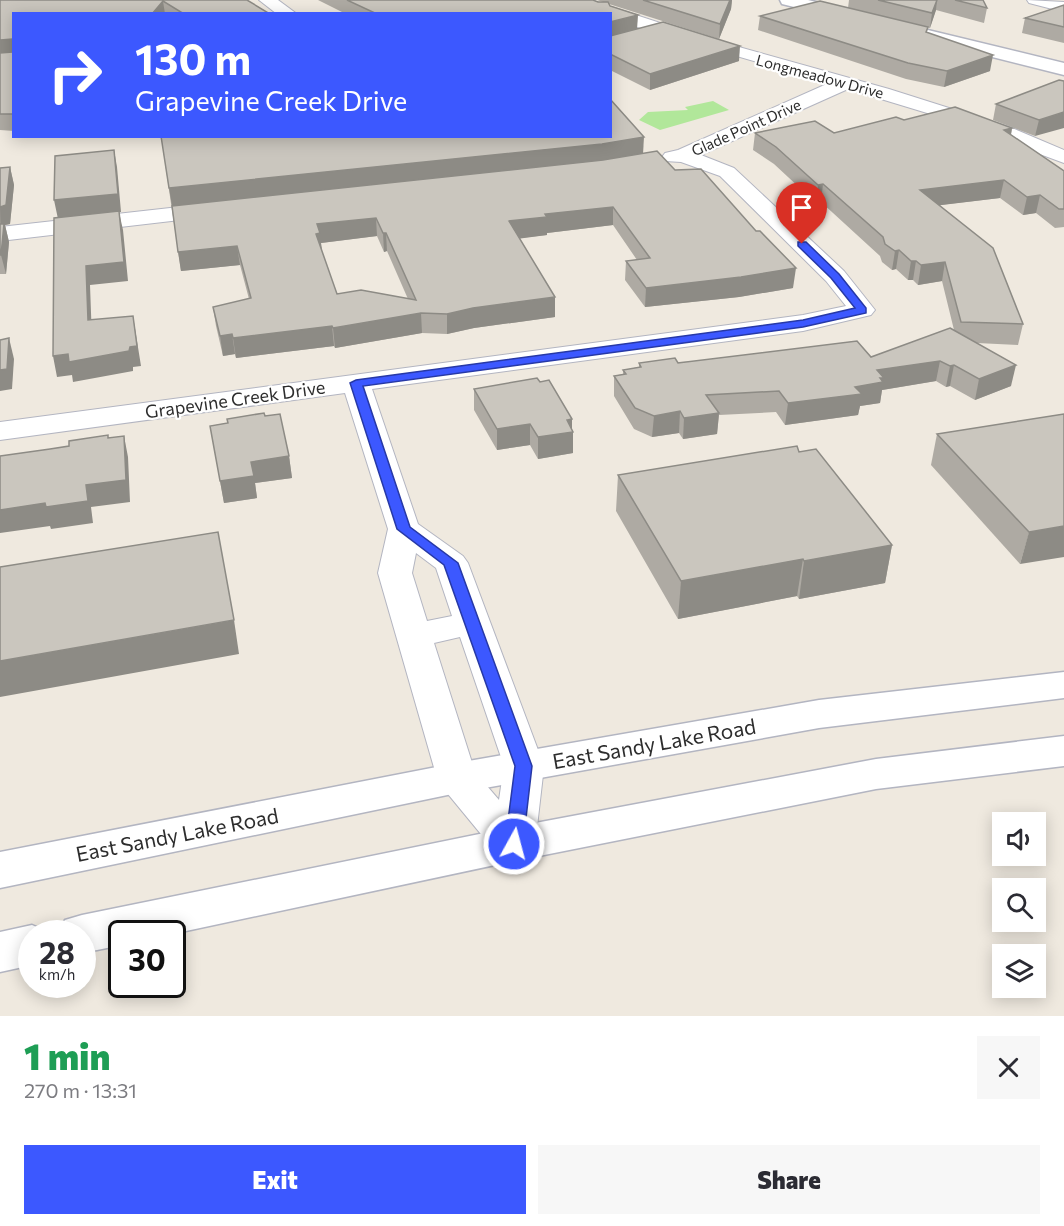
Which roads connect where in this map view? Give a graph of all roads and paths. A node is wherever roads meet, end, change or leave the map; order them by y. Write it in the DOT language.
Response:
graph roads {
  1 [pos="267,0"];
  2 [pos="575,0"];
  3 [pos="788,0"];
  4 [pos="1035,0"];
  5 [pos="1064,7"];
  6 [pos="286,12"];
  7 [pos="610,12"];
  8 [pos="612,13"];
  9 [pos="864,20"];
  10 [pos="885,25"];
  11 [pos="662,30"];
  12 [pos="631,39"];
  13 [pos="1064,69"];
  14 [pos="845,83"];
  15 [pos="1001,108"];
  16 [pos="969,120"];
  17 [pos="683,155"];
  18 [pos="1064,157"];
  19 [pos="648,161"];
  20 [pos="236,208"];
  21 [pos="0,234"];
  22 [pos="356,383"];
  23 [pos="0,431"];
  24 [pos="404,529"];
  25 [pos="472,623"];
  26 [pos="414,634"];
  27 [pos="1064,685"];
  28 [pos="1064,751"];
  29 [pos="524,766"];
  30 [pos="457,778"];
  31 [pos="514,844"];
  32 [pos="0,870"];
  33 [pos="96,931"];
  34 [pos="18,948"];
  35 [pos="0,952"];
  1 -- 6 [label="street"];
  2 -- 7 [label="street, Longmeadow Drive"];
  3 -- 9 [label="main road"];
  4 -- 5 [label="street"];
  8 -- 11 [label="street, Longmeadow Drive"];
  10 -- 13 [label="main road"];
  11 -- 12 [label="street"];
  11 -- 14 [label="street, Longmeadow Drive"];
  14 -- 16 [label="street, Longmeadow Drive"];
  14 -- 17 [label="street, Glade Point Drive"];
  15 -- 16 [label="street"];
  16 -- 18 [label="street, Longmeadow Drive"];
  17 -- 19 [label="street, Glade Point Drive"];
  17 -- 22 [label="street, Grapevine Creek Drive"];
  20 -- 21 [label="street"];
  22 -- 23 [label="street, Grapevine Creek Drive"];
  22 -- 24 [label="street"];
  24 -- 25 [label="street"];
  24 -- 26 [label="street"];
  25 -- 26 [label="street"];
  25 -- 29 [label="street"];
  26 -- 30 [label="street"];
  27 -- 29 [label="main road, East Sandy Lake Road"];
  28 -- 31 [label="main road"];
  29 -- 30 [label="main road, East Sandy Lake Road"];
  29 -- 31 [label="street"];
  30 -- 31 [label="street"];
  30 -- 32 [label="main road, East Sandy Lake Road"];
  31 -- 33 [label="main road"];
  34 -- 35 [label="main road"];
}
